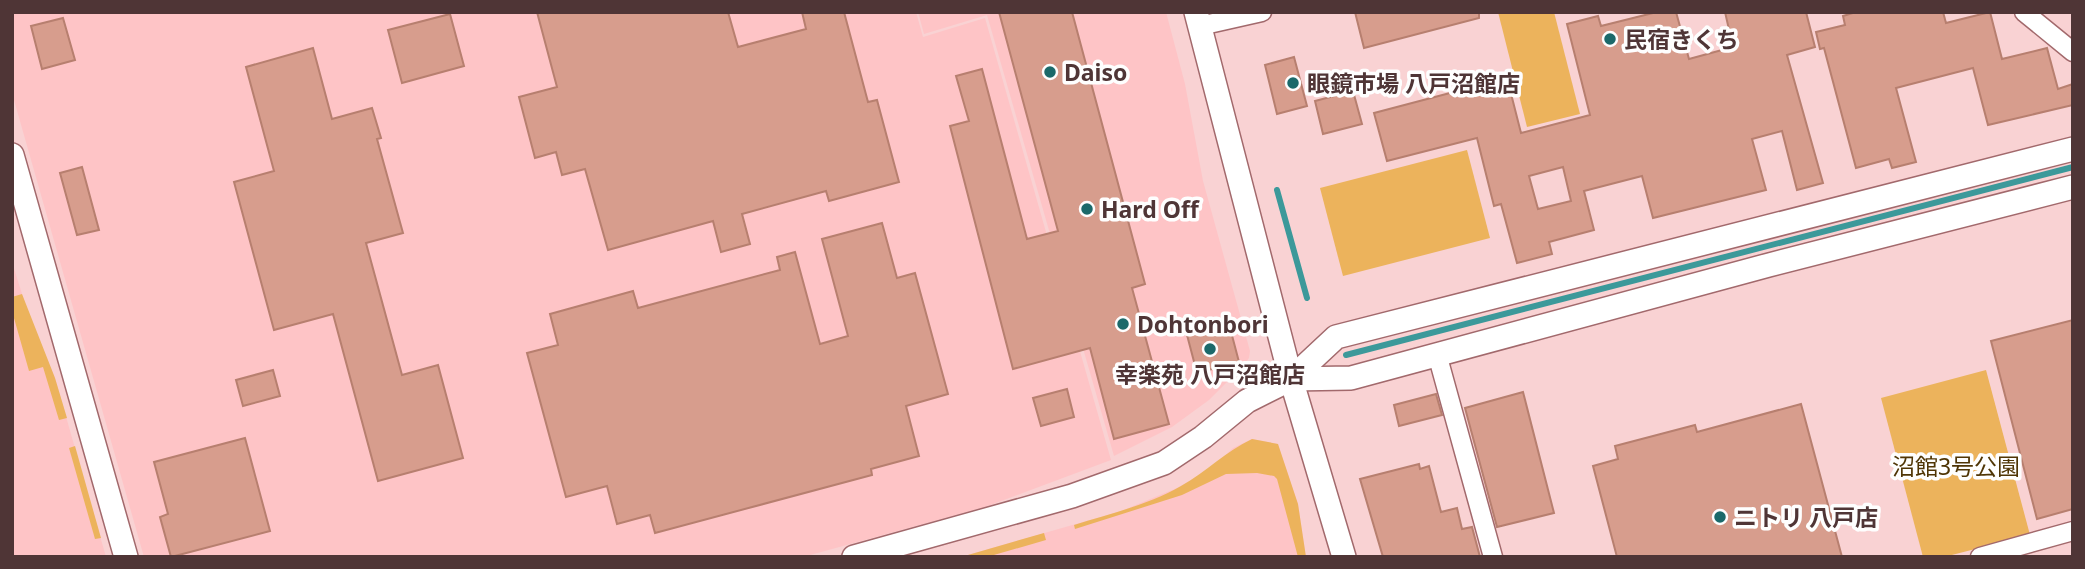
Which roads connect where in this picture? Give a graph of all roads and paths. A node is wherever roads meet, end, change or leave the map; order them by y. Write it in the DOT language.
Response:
graph roads {
  1 [pos="1262,12"];
  2 [pos="2024,12"];
  3 [pos="1198,19"];
  4 [pos="2073,52"];
  5 [pos="2073,149"];
  6 [pos="12,155"];
  7 [pos="2073,187"];
  8 [pos="1437,354"];
  9 [pos="1291,379"];
  10 [pos="2073,531"];
  11 [pos="126,557"];
  12 [pos="854,557"];
  13 [pos="1344,557"];
  14 [pos="1493,557"];
  15 [pos="1980,557"];
  1 -- 3 [label="street"];
  2 -- 4 [label="street"];
  3 -- 9 [label="street"];
  5 -- 9 [label="street"];
  6 -- 11 [label="street"];
  7 -- 8 [label="street"];
  8 -- 9 [label="street"];
  8 -- 14 [label="street"];
  9 -- 12 [label="street"];
  9 -- 13 [label="street"];
  10 -- 15 [label="street"];
}
